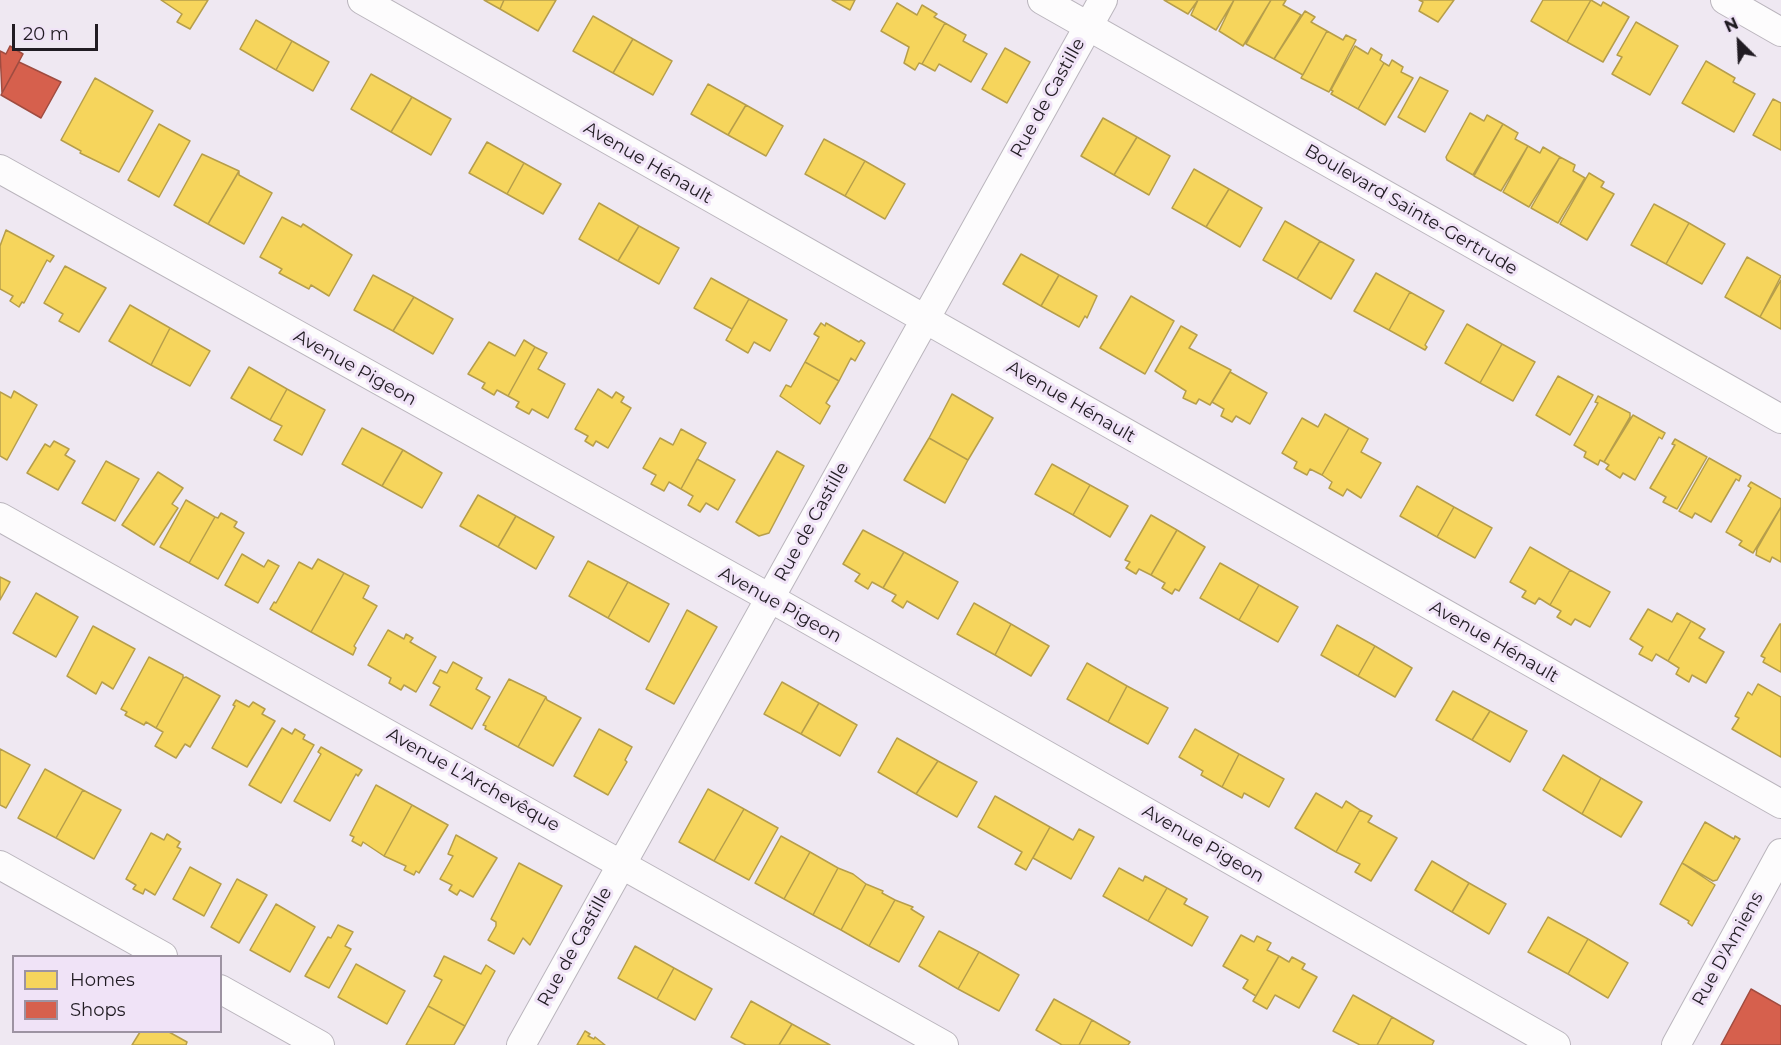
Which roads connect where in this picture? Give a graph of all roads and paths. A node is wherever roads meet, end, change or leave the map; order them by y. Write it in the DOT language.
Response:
graph roads {
  1 [pos="362,0"];
  2 [pos="1042,0"];
  3 [pos="1103,0"];
  4 [pos="1725,0"];
  5 [pos="1088,26"];
  6 [pos="1781,32"];
  7 [pos="0,170"];
  8 [pos="924,319"];
  9 [pos="1781,419"];
  10 [pos="0,517"];
  11 [pos="770,598"];
  12 [pos="1781,804"];
  13 [pos="1781,853"];
  14 [pos="621,862"];
  15 [pos="0,865"];
  16 [pos="159,955"];
  17 [pos="222,990"];
  18 [pos="320,1045"];
  19 [pos="521,1045"];
  20 [pos="944,1045"];
  21 [pos="1556,1045"];
  22 [pos="1676,1045"];
  1 -- 8 [label="street, Avenue Hénault"];
  2 -- 5 [label="street, Boulevard Sainte-Gertrude"];
  3 -- 5 [label="street, Rue de Castille"];
  4 -- 6 [label="street"];
  5 -- 8 [label="street, Rue de Castille"];
  5 -- 9 [label="street, Boulevard Sainte-Gertrude"];
  7 -- 11 [label="street, Avenue Pigeon"];
  8 -- 11 [label="street, Rue de Castille"];
  8 -- 12 [label="street, Avenue Hénault"];
  10 -- 14 [label="street, Avenue L'Archevêque"];
  11 -- 14 [label="street, Rue de Castille"];
  11 -- 21 [label="street, Avenue Pigeon"];
  13 -- 22 [label="street, Rue D'Amiens"];
  14 -- 19 [label="street, Rue de Castille"];
  14 -- 20 [label="street, Avenue L'Archevêque"];
  15 -- 16 [label="street"];
  17 -- 18 [label="street"];
}
